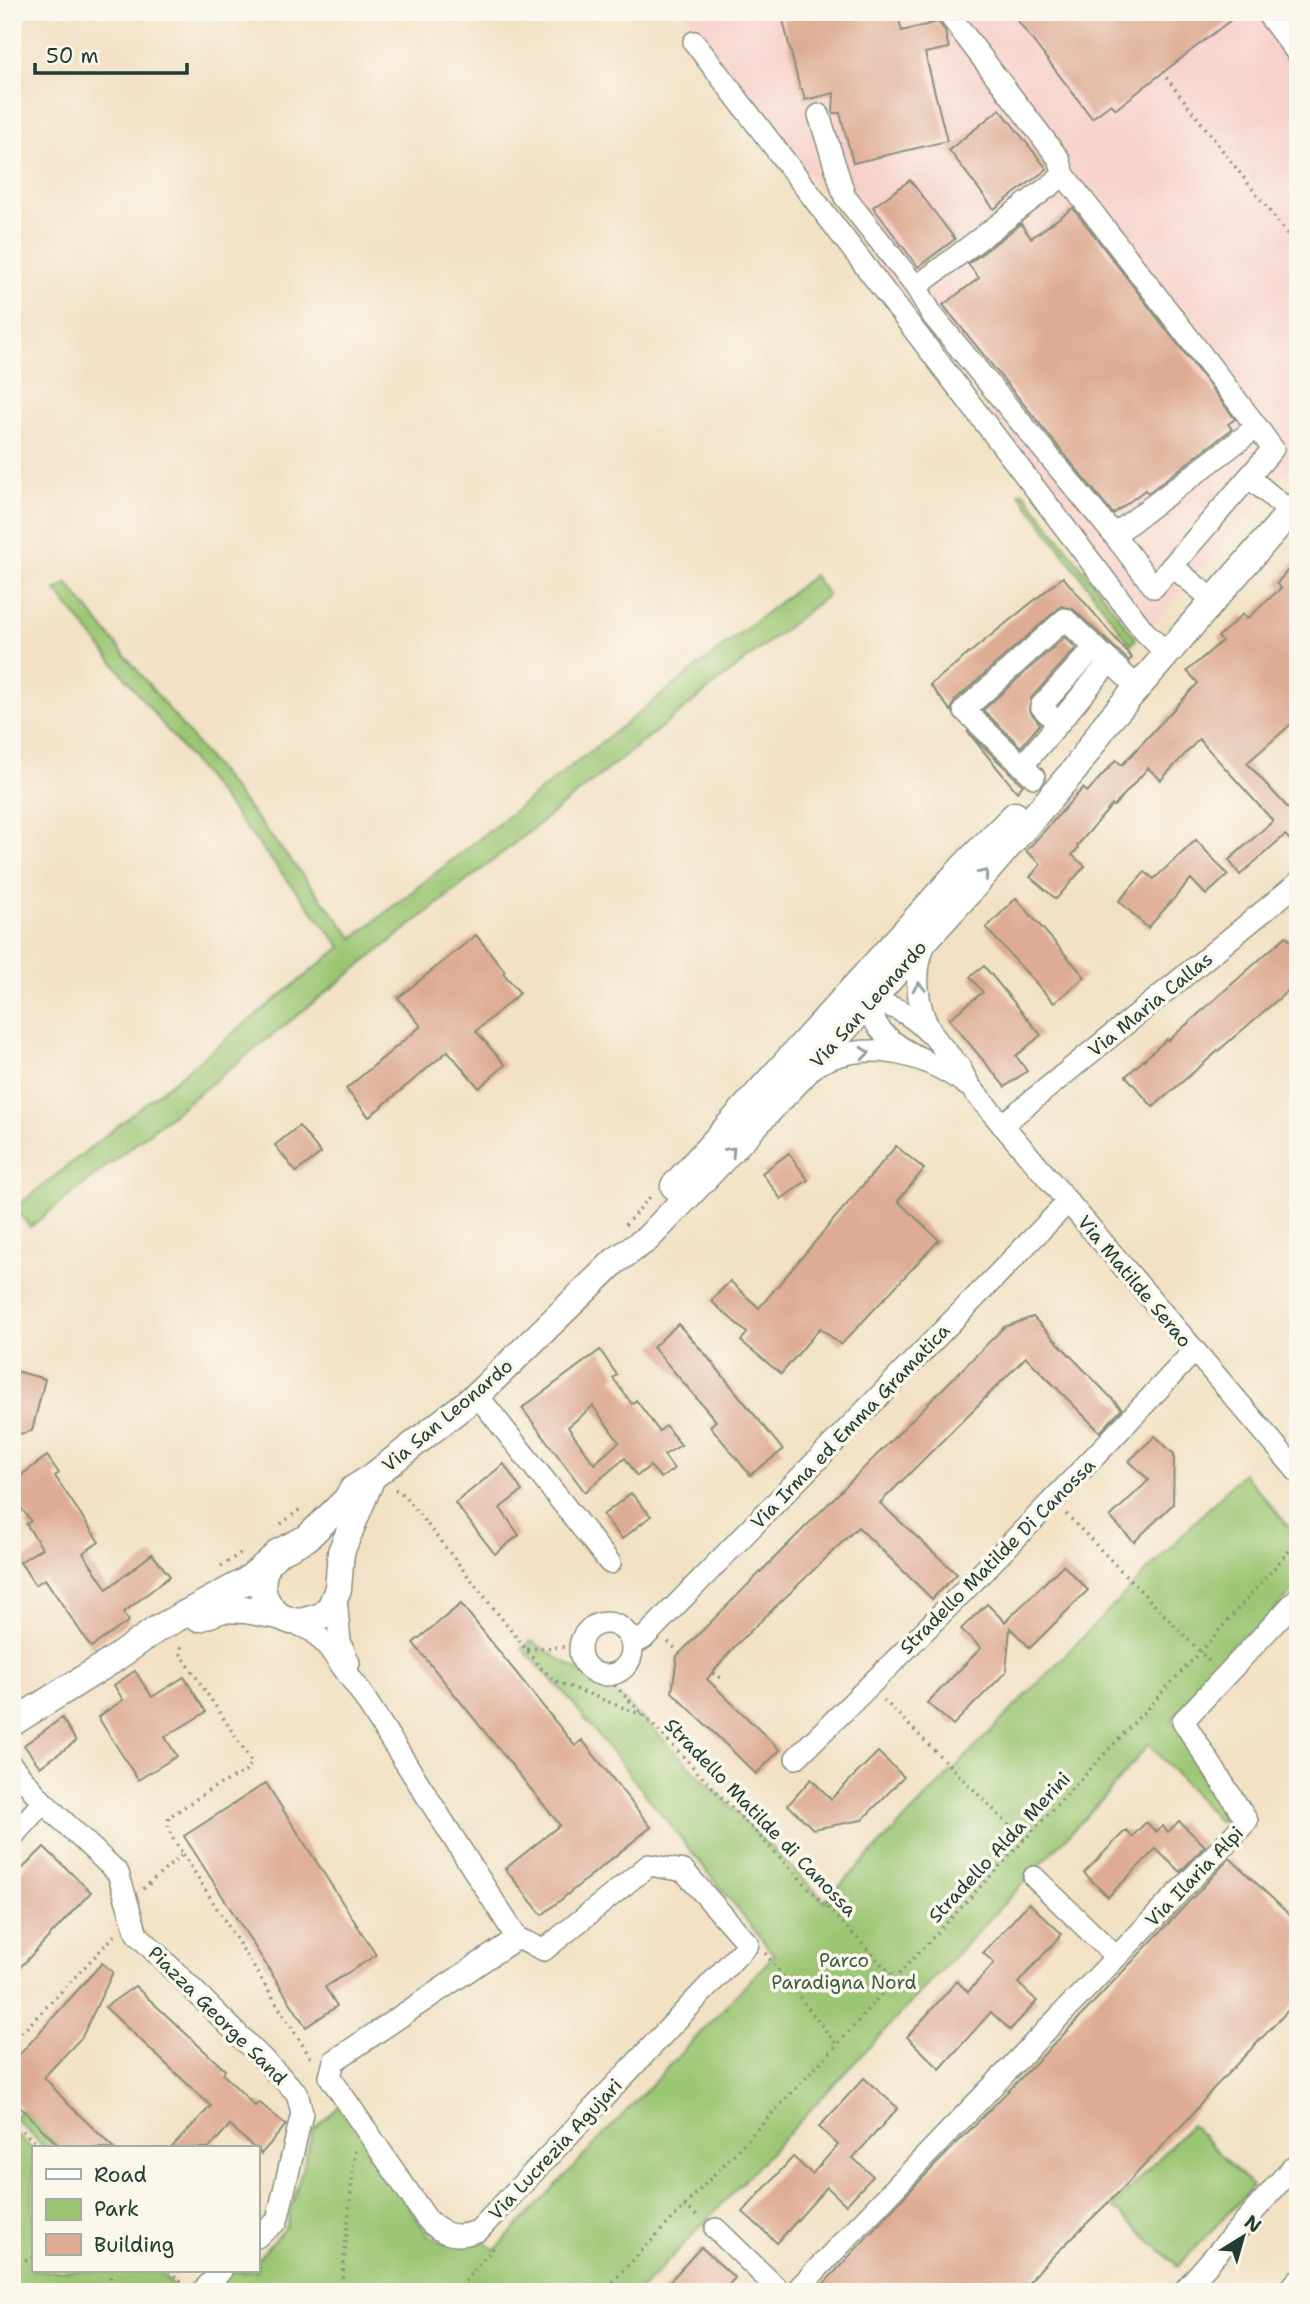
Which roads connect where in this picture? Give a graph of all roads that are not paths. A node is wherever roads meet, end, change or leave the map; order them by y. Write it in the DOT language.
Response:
graph roads {
  1 [pos="947,12"];
  2 [pos="1266,12"];
  3 [pos="694,42"];
  4 [pos="1298,54"];
  5 [pos="819,115"];
  6 [pos="1064,175"];
  7 [pos="916,287"];
  8 [pos="1256,427"];
  9 [pos="1249,477"];
  10 [pos="1287,505"];
  11 [pos="1114,536"];
  12 [pos="1172,566"];
  13 [pos="1213,600"];
  14 [pos="1102,654"];
  15 [pos="1167,654"];
  16 [pos="1138,688"];
  17 [pos="1105,725"];
  18 [pos="964,866"];
  19 [pos="1298,883"];
  20 [pos="931,935"];
  21 [pos="869,1003"];
  22 [pos="938,1042"];
  23 [pos="924,1060"];
  24 [pos="802,1076"];
  25 [pos="769,1080"];
  26 [pos="972,1089"];
  27 [pos="1002,1125"];
  28 [pos="1068,1202"];
  29 [pos="611,1265"];
  30 [pos="1194,1351"];
  31 [pos="477,1395"];
  32 [pos="1298,1472"];
  33 [pos="372,1477"];
  34 [pos="279,1545"];
  35 [pos="610,1563"];
  36 [pos="337,1589"];
  37 [pos="1298,1598"];
  38 [pos="285,1618"];
  39 [pos="157,1629"];
  40 [pos="629,1636"];
  41 [pos="360,1691"];
  42 [pos="12,1723"];
  43 [pos="796,1758"];
  44 [pos="12,1766"];
  45 [pos="43,1802"];
  46 [pos="12,1837"];
  47 [pos="1034,1877"];
  48 [pos="517,1938"];
  49 [pos="1116,1957"];
  50 [pos="1291,2169"];
  51 [pos="716,2229"];
  52 [pos="259,2235"];
  53 [pos="220,2272"];
  54 [pos="1298,2280"];
  55 [pos="202,2292"];
  56 [pos="780,2292"];
  57 [pos="795,2292"];
  58 [pos="1183,2292"];
  59 [pos="1288,2292"];
  1 -- 6 [label="street"];
  2 -- 4 [label="street"];
  3 -- 15 [label="street"];
  5 -- 7 [label="street"];
  6 -- 7 [label="street"];
  6 -- 8 [label="street"];
  7 -- 11 [label="street"];
  8 -- 9 [label="street"];
  8 -- 11 [label="street"];
  9 -- 10 [label="street"];
  9 -- 12 [label="street"];
  10 -- 13 [label="main road, Via San Leonardo"];
  11 -- 12 [label="street"];
  12 -- 13 [label="street"];
  13 -- 15 [label="main road, Via San Leonardo"];
  14 -- 14 [label="street"];
  14 -- 16 [label="street"];
  15 -- 16 [label="main road, Via San Leonardo"];
  16 -- 17 [label="main road, Via San Leonardo"];
  17 -- 18 [label="main road, Via San Leonardo"];
  20 -- 17 [label="main road, Via San Leonardo, one-way"];
  18 -- 21 [label="street"];
  18 -- 25 [label="main road, Via San Leonardo"];
  19 -- 27 [label="street, Via Maria Callas"];
  20 -- 21 [label="main road, Via San Leonardo"];
  22 -- 20 [label="street, Via Matilde Serao, one-way"];
  21 -- 22 [label="street, Via Matilde Serao"];
  21 -- 23 [label="street, Via Matilde Serao"];
  21 -- 24 [label="main road, Via San Leonardo"];
  21 -- 25 [label="street"];
  22 -- 26 [label="street, Via Matilde Serao"];
  24 -- 23 [label="street, Via Matilde Serao, one-way"];
  23 -- 26 [label="street, Via Matilde Serao"];
  29 -- 24 [label="main road, Via San Leonardo, one-way"];
  25 -- 29 [label="main road, Via San Leonardo"];
  26 -- 27 [label="street, Via Matilde Serao"];
  27 -- 28 [label="street, Via Matilde Serao"];
  28 -- 30 [label="street, Via Matilde Serao"];
  28 -- 40 [label="street, Via Irma ed Emma Gramatica"];
  29 -- 31 [label="main road, Via San Leonardo"];
  30 -- 32 [label="street, Via Matilde Serao"];
  30 -- 43 [label="street, Stradello Matilde Di Canossa"];
  31 -- 33 [label="main road, Via San Leonardo"];
  31 -- 35 [label="street"];
  33 -- 34 [label="main road, Via San Leonardo"];
  33 -- 36 [label="main road"];
  34 -- 36 [label="main road"];
  34 -- 38 [label="main road"];
  34 -- 39 [label="main road"];
  36 -- 38 [label="main road"];
  36 -- 41 [label="street"];
  37 -- 49 [label="street, Via Ilaria Alpi"];
  38 -- 39 [label="main road"];
  38 -- 41 [label="street"];
  39 -- 42 [label="main road"];
  40 -- 40 [label="street"];
  41 -- 48 [label="street"];
  44 -- 45 [label="street, Piazza George Sand"];
  45 -- 46 [label="street"];
  45 -- 52 [label="street, Piazza George Sand"];
  47 -- 49 [label="street"];
  48 -- 48 [label="street, Via Lucrezia Agujari"];
  49 -- 57 [label="street, Via Ilaria Alpi"];
  50 -- 58 [label="street"];
  51 -- 56 [label="street"];
  53 -- 55 [label="street"];
  54 -- 59 [label="street"];
}
